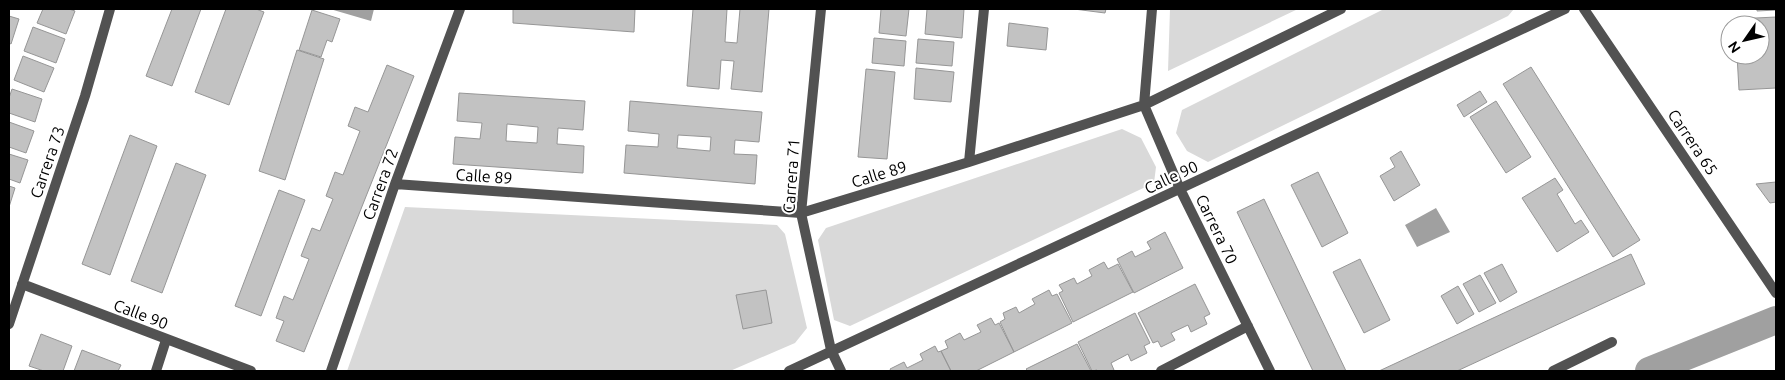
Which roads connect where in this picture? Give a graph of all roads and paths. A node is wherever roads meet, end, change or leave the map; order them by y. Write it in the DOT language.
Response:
graph roads {
  1 [pos="110,9"];
  2 [pos="460,9"];
  3 [pos="821,9"];
  4 [pos="984,9"];
  5 [pos="1152,9"];
  6 [pos="1341,9"];
  7 [pos="1565,9"];
  8 [pos="1584,9"];
  9 [pos="1144,105"];
  10 [pos="969,162"];
  11 [pos="395,184"];
  12 [pos="1180,189"];
  13 [pos="801,214"];
  14 [pos="22,284"];
  15 [pos="1776,293"];
  16 [pos="9,324"];
  17 [pos="1248,326"];
  18 [pos="166,340"];
  19 [pos="1612,342"];
  20 [pos="832,350"];
  21 [pos="156,371"];
  22 [pos="251,371"];
  23 [pos="331,371"];
  24 [pos="789,371"];
  25 [pos="841,371"];
  26 [pos="1161,371"];
  27 [pos="1270,371"];
  28 [pos="1553,371"];
  1 -- 14 [label="street, Carrera 73"];
  2 -- 11 [label="street, Carrera 72"];
  3 -- 13 [label="street, Carrera 71"];
  4 -- 10 [label="street"];
  5 -- 9 [label="street, Carrera 70"];
  6 -- 9 [label="street, Calle 89"];
  7 -- 12 [label="street, Calle 90"];
  8 -- 15 [label="street, Carrera 65"];
  9 -- 10 [label="street, Calle 89"];
  9 -- 12 [label="street, Carrera 70"];
  10 -- 13 [label="street, Calle 89"];
  11 -- 13 [label="street, Calle 89"];
  11 -- 23 [label="street, Carrera 72"];
  12 -- 17 [label="street, Carrera 70"];
  12 -- 20 [label="street, Calle 90"];
  13 -- 20 [label="street, Carrera 71"];
  14 -- 16 [label="street, Carrera 73"];
  14 -- 18 [label="street, Calle 90"];
  17 -- 26 [label="street"];
  17 -- 27 [label="street, Carrera 70"];
  18 -- 21 [label="street"];
  18 -- 22 [label="street, Calle 90"];
  19 -- 28 [label="street"];
  20 -- 24 [label="street, Calle 90"];
  20 -- 25 [label="street, Carrera 71"];
}
